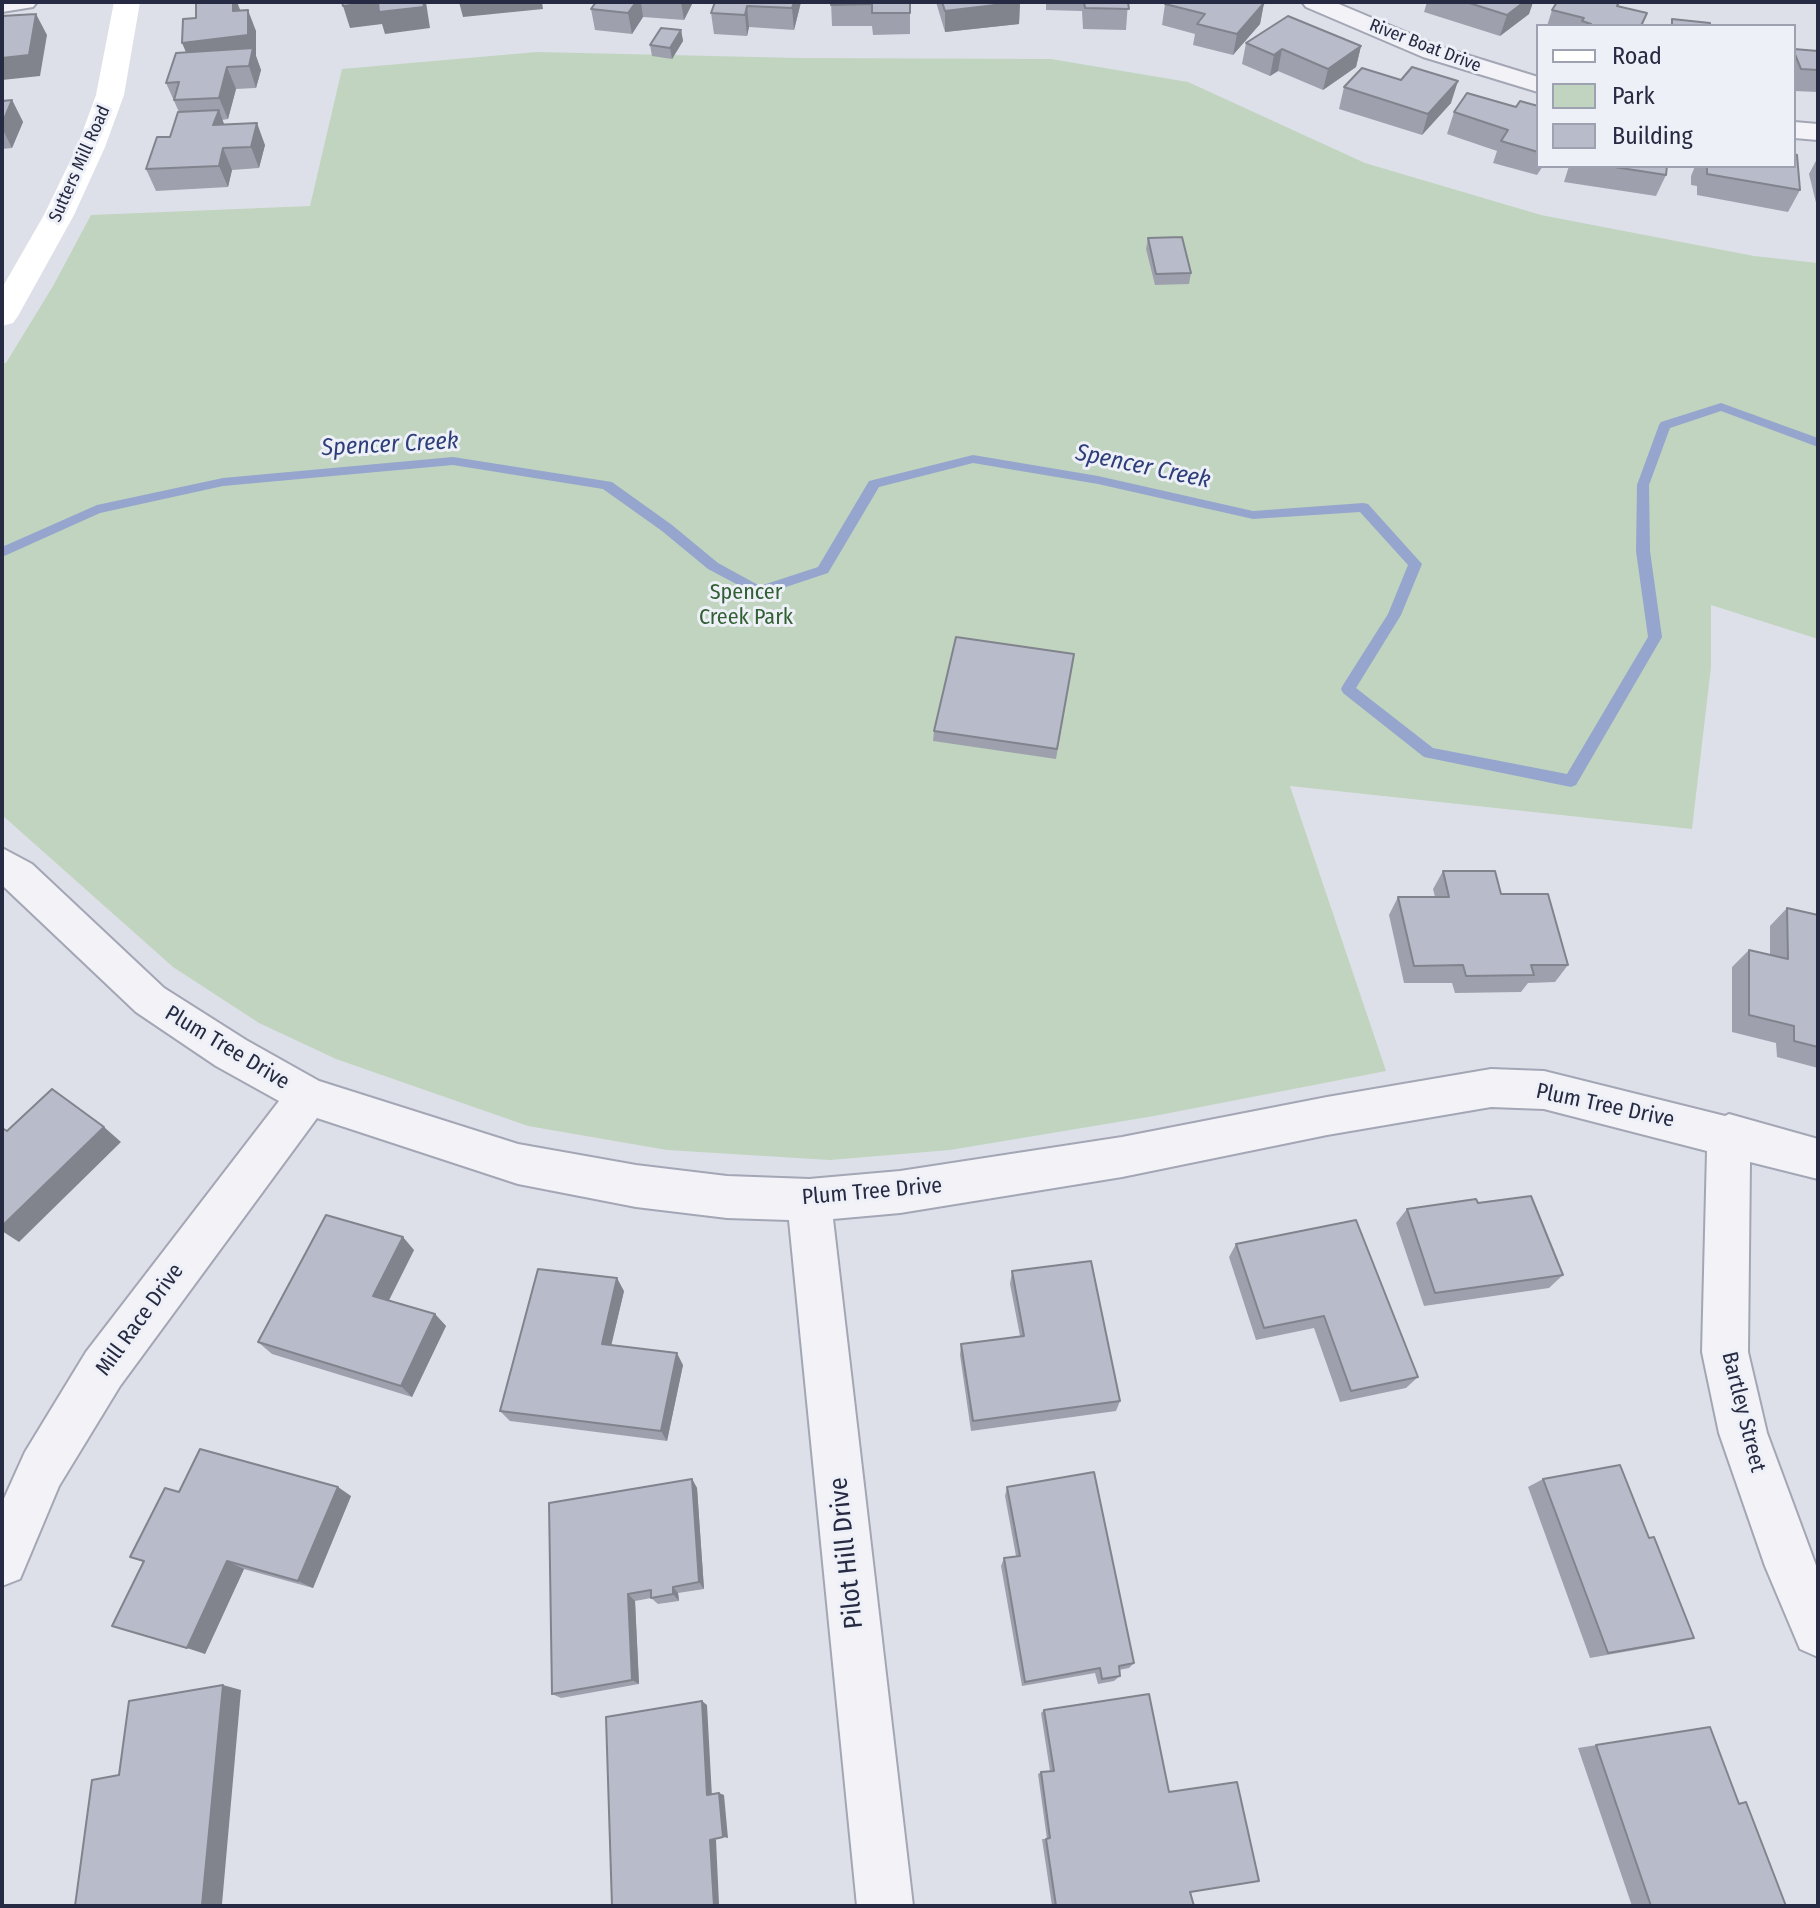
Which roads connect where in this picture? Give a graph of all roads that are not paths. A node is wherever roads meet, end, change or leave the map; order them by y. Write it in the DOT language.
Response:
graph roads {
  1 [pos="25,2"];
  2 [pos="127,2"];
  3 [pos="1314,2"];
  4 [pos="2,5"];
  5 [pos="1536,84"];
  6 [pos="1796,130"];
  7 [pos="1818,132"];
  8 [pos="2,316"];
  9 [pos="2,864"];
  10 [pos="308,1096"];
  11 [pos="1729,1134"];
  12 [pos="1818,1159"];
  13 [pos="809,1200"];
  14 [pos="2,1561"];
  15 [pos="1818,1631"];
  16 [pos="885,1906"];
  1 -- 4 [label="street"];
  2 -- 8 [label="street, Sutters Mill Road"];
  3 -- 5 [label="street, River Boat Drive"];
  6 -- 7 [label="street"];
  9 -- 10 [label="street, Plum Tree Drive"];
  10 -- 13 [label="street, Plum Tree Drive"];
  10 -- 14 [label="street, Mill Race Drive"];
  11 -- 12 [label="street, Plum Tree Drive"];
  11 -- 13 [label="street, Plum Tree Drive"];
  11 -- 15 [label="street, Bartley Street"];
  13 -- 16 [label="street, Pilot Hill Drive"];
}
